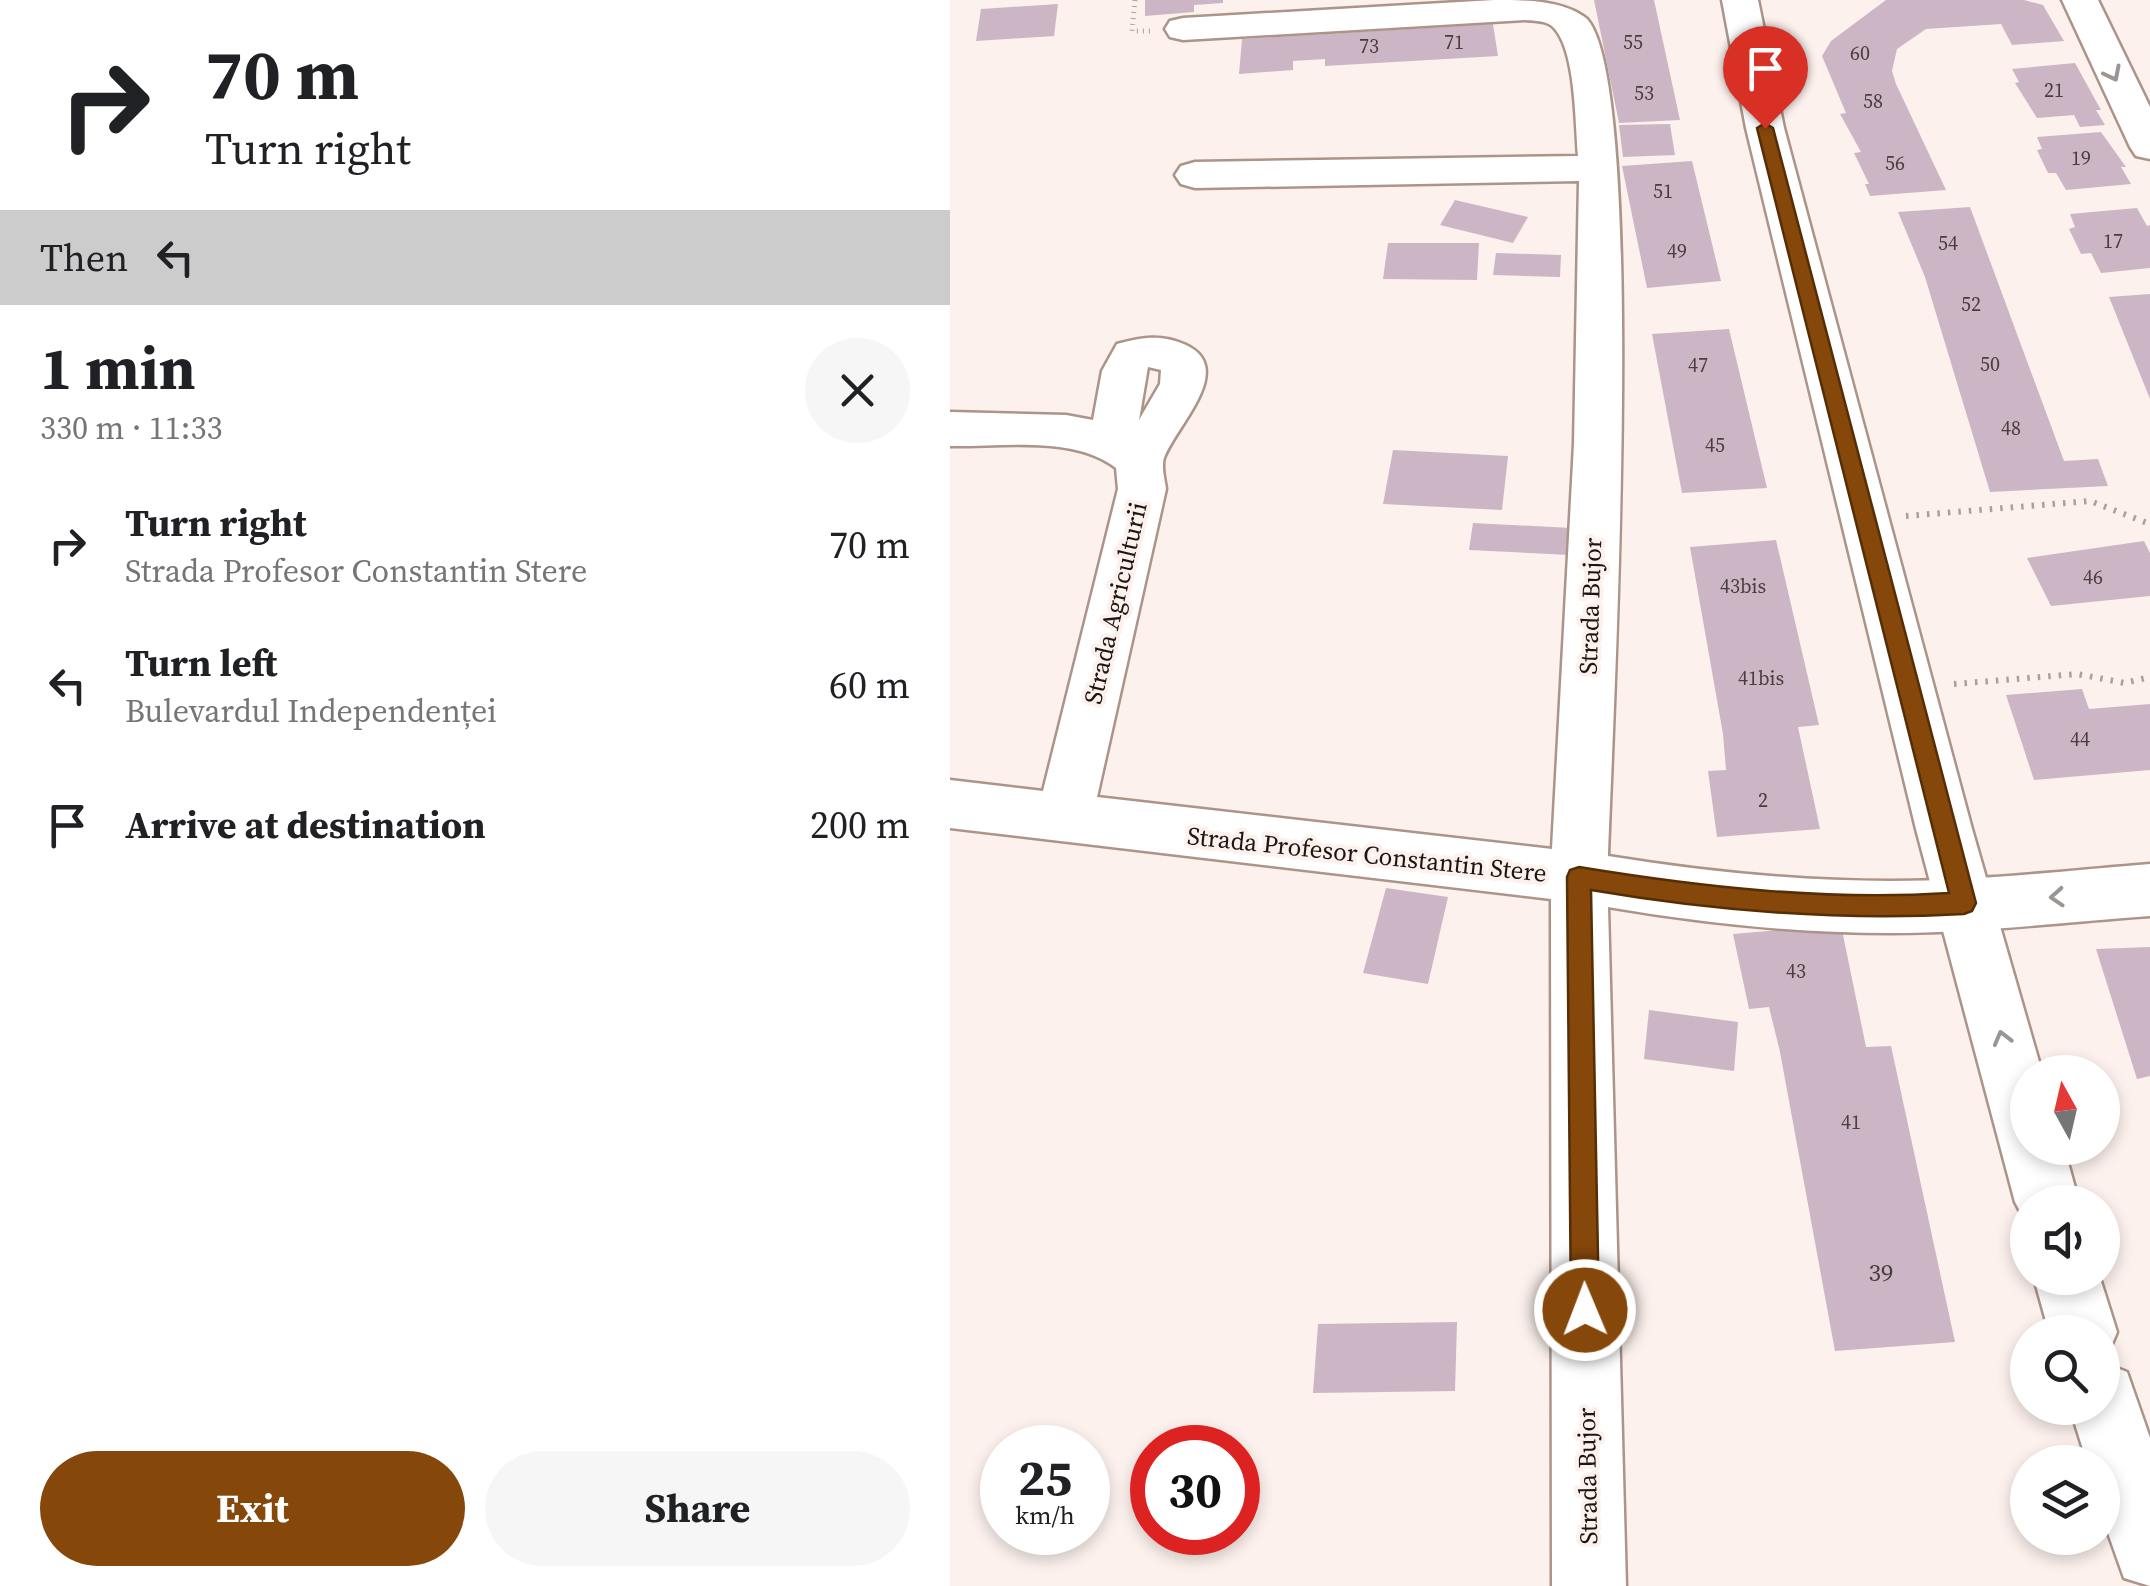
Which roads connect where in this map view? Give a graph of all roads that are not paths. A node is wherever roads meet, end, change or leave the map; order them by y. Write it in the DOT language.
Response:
graph roads {
  1 [pos="1740,0"];
  2 [pos="2080,0"];
  3 [pos="1420,8"];
  4 [pos="1183,29"];
  5 [pos="2150,147"];
  6 [pos="1599,168"];
  7 [pos="1195,176"];
  8 [pos="950,429"];
  9 [pos="950,804"];
  10 [pos="1064,820"];
  11 [pos="1579,877"];
  12 [pos="2150,890"];
  13 [pos="1964,903"];
  14 [pos="2010,1068"];
  15 [pos="2111,1425"];
  16 [pos="2150,1552"];
  17 [pos="1588,1586"];
  1 -- 13 [label="street"];
  2 -- 5 [label="street, one-way"];
  3 -- 4 [label="street, Strada Bujor"];
  3 -- 6 [label="street, Strada Bujor"];
  6 -- 7 [label="street"];
  6 -- 11 [label="street, Strada Bujor"];
  8 -- 10 [label="street, Strada Agriculturii"];
  9 -- 10 [label="street, Strada Profesor Constantin Stere"];
  10 -- 11 [label="street, Strada Profesor Constantin Stere"];
  11 -- 13 [label="street, Strada Profesor Constantin Stere"];
  11 -- 17 [label="street, Strada Bujor"];
  12 -- 13 [label="street, Strada Profesor Constantin Stere, one-way"];
  14 -- 13 [label="street, one-way"];
  15 -- 16 [label="street"];
}
